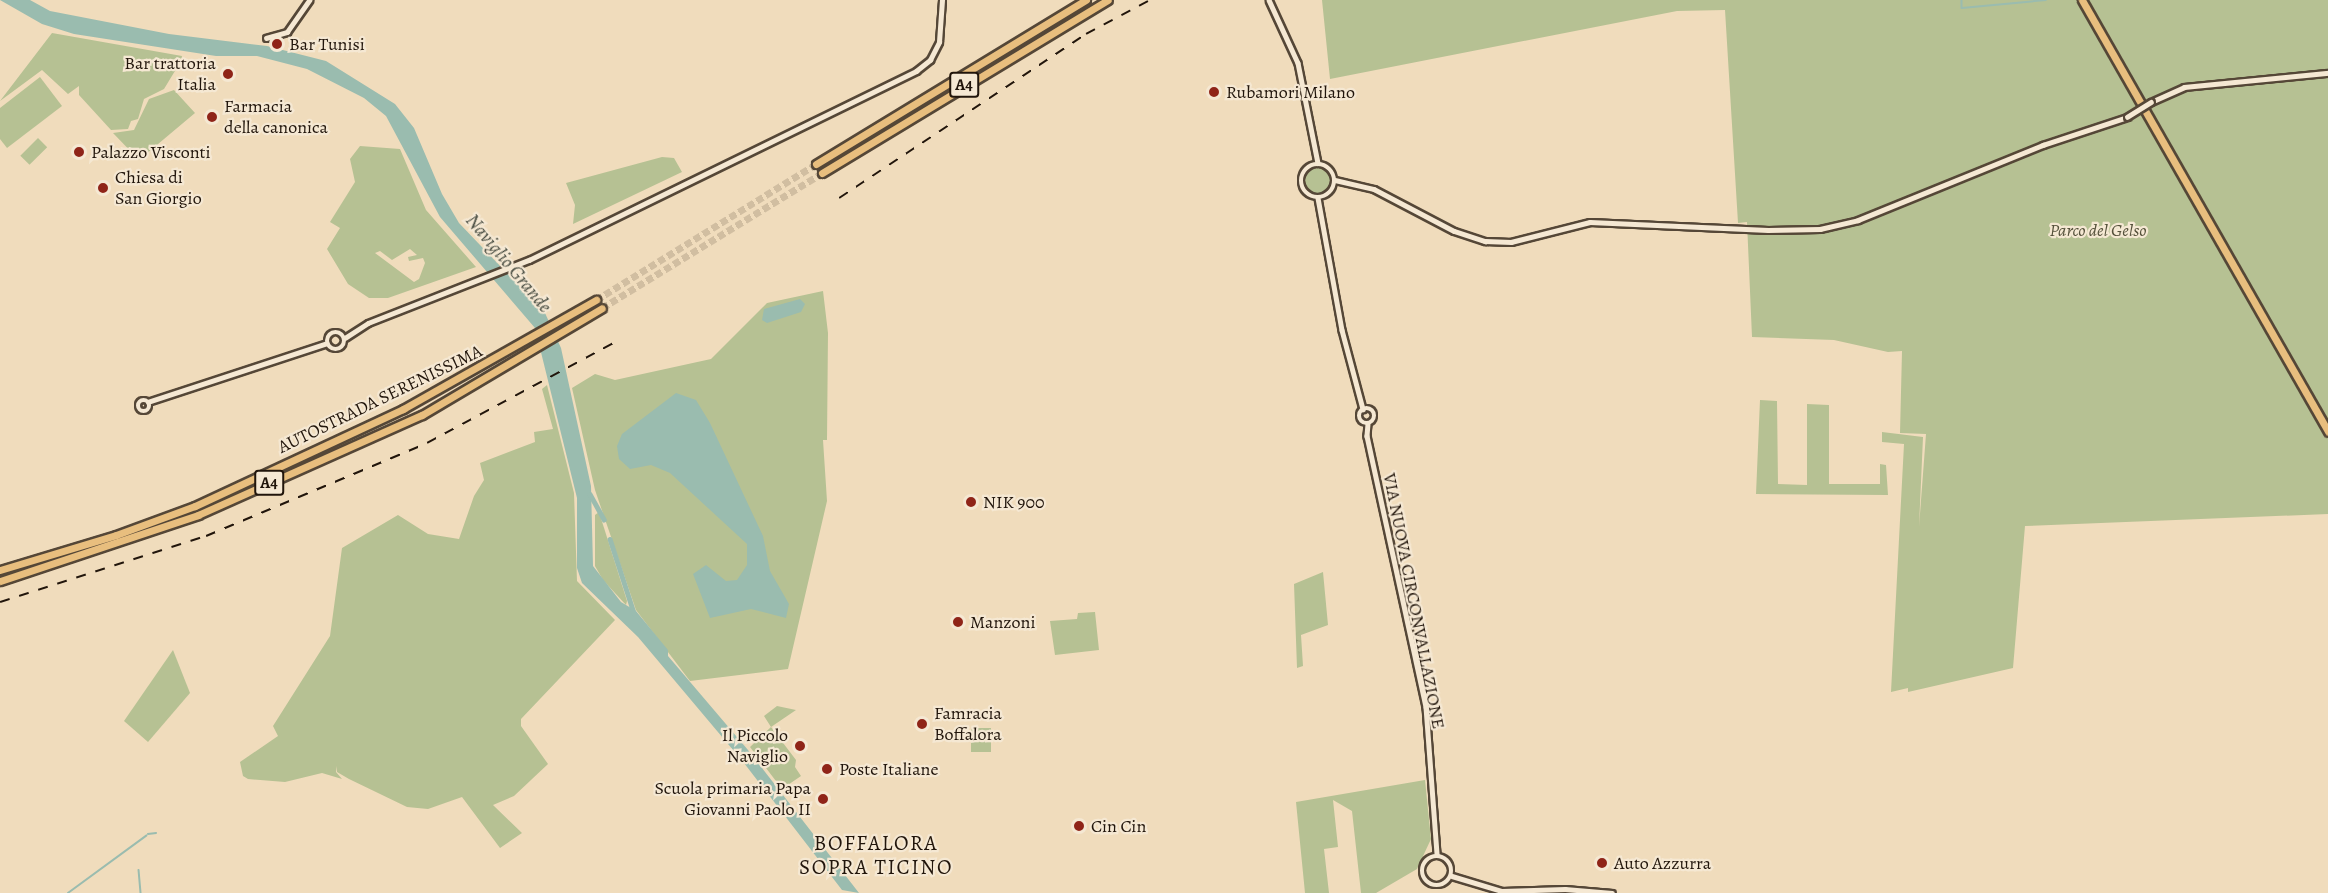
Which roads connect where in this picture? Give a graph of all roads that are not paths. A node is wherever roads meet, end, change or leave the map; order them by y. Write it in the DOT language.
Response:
graph roads {
  1 [pos="309,0"];
  2 [pos="942,0"];
  3 [pos="1086,0"];
  4 [pos="1108,0"];
  5 [pos="1269,0"];
  6 [pos="2082,0"];
  7 [pos="266,38"];
  8 [pos="2328,73"];
  9 [pos="1318,163"];
  10 [pos="816,164"];
  11 [pos="822,173"];
  12 [pos="1335,180"];
  13 [pos="1318,198"];
  14 [pos="596,300"];
  15 [pos="602,308"];
  16 [pos="345,338"];
  17 [pos="327,343"];
  18 [pos="148,402"];
  19 [pos="1363,409"];
  20 [pos="1368,424"];
  21 [pos="2328,432"];
  22 [pos="0,570"];
  23 [pos="0,581"];
  24 [pos="1437,855"];
  25 [pos="1452,876"];
  26 [pos="1437,886"];
  27 [pos="1438,893"];
  28 [pos="1612,893"];
  1 -- 7 [label="street"];
  2 -- 16 [label="street"];
  3 -- 10 [label="highway, A4"];
  4 -- 11 [label="highway, A4"];
  5 -- 9 [label="street"];
  6 -- 21 [label="highway"];
  8 -- 12 [label="street, bridge"];
  9 -- 12 [label="street"];
  9 -- 13 [label="street"];
  12 -- 13 [label="street"];
  13 -- 19 [label="street"];
  14 -- 22 [label="highway, AUTOSTRADA SERENISSIMA / A4"];
  15 -- 23 [label="highway, AUTOSTRADA SERENISSIMA / A4"];
  16 -- 17 [label="street"];
  16 -- 17 [label="street"];
  17 -- 18 [label="street"];
  19 -- 20 [label="street"];
  19 -- 20 [label="street"];
  20 -- 24 [label="street, VIA NUOVA CIRCONVALLAZIONE"];
  24 -- 25 [label="street"];
  24 -- 26 [label="street"];
  25 -- 26 [label="street"];
  25 -- 28 [label="street"];
  26 -- 27 [label="street"];
}
